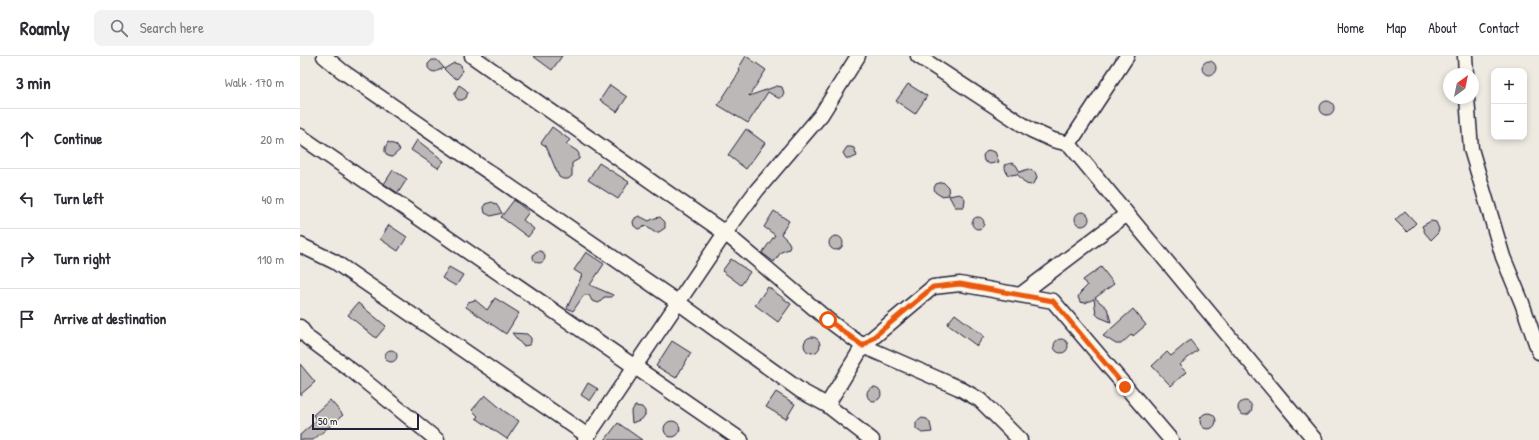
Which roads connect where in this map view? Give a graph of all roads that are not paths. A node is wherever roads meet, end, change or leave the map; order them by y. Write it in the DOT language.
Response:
graph roads {
  1 [pos="324,56"];
  2 [pos="472,56"];
  3 [pos="858,56"];
  4 [pos="918,56"];
  5 [pos="1127,56"];
  6 [pos="1465,56"];
  7 [pos="1466,68"];
  8 [pos="1467,104"];
  9 [pos="300,136"];
  10 [pos="1069,144"];
  11 [pos="1127,214"];
  12 [pos="725,233"];
  13 [pos="300,245"];
  14 [pos="1020,295"];
  15 [pos="679,303"];
  16 [pos="300,327"];
  17 [pos="863,346"];
  18 [pos="1539,352"];
  19 [pos="636,367"];
  20 [pos="827,405"];
  21 [pos="586,438"];
  22 [pos="437,440"];
  23 [pos="741,440"];
  24 [pos="872,440"];
  25 [pos="1020,440"];
  26 [pos="1171,440"];
  27 [pos="1315,440"];
  1 -- 15 [label="street"];
  2 -- 12 [label="street"];
  3 -- 12 [label="street"];
  4 -- 10 [label="street"];
  5 -- 10 [label="street"];
  6 -- 7 [label="street"];
  8 -- 18 [label="street"];
  9 -- 19 [label="street"];
  10 -- 11 [label="street"];
  11 -- 14 [label="street"];
  11 -- 27 [label="street"];
  12 -- 15 [label="street"];
  12 -- 17 [label="street"];
  13 -- 21 [label="street"];
  14 -- 17 [label="street"];
  14 -- 26 [label="street"];
  15 -- 19 [label="street"];
  15 -- 20 [label="street"];
  16 -- 22 [label="street"];
  17 -- 20 [label="street"];
  17 -- 25 [label="street"];
  19 -- 21 [label="street"];
  19 -- 23 [label="street"];
  20 -- 24 [label="street"];
}
